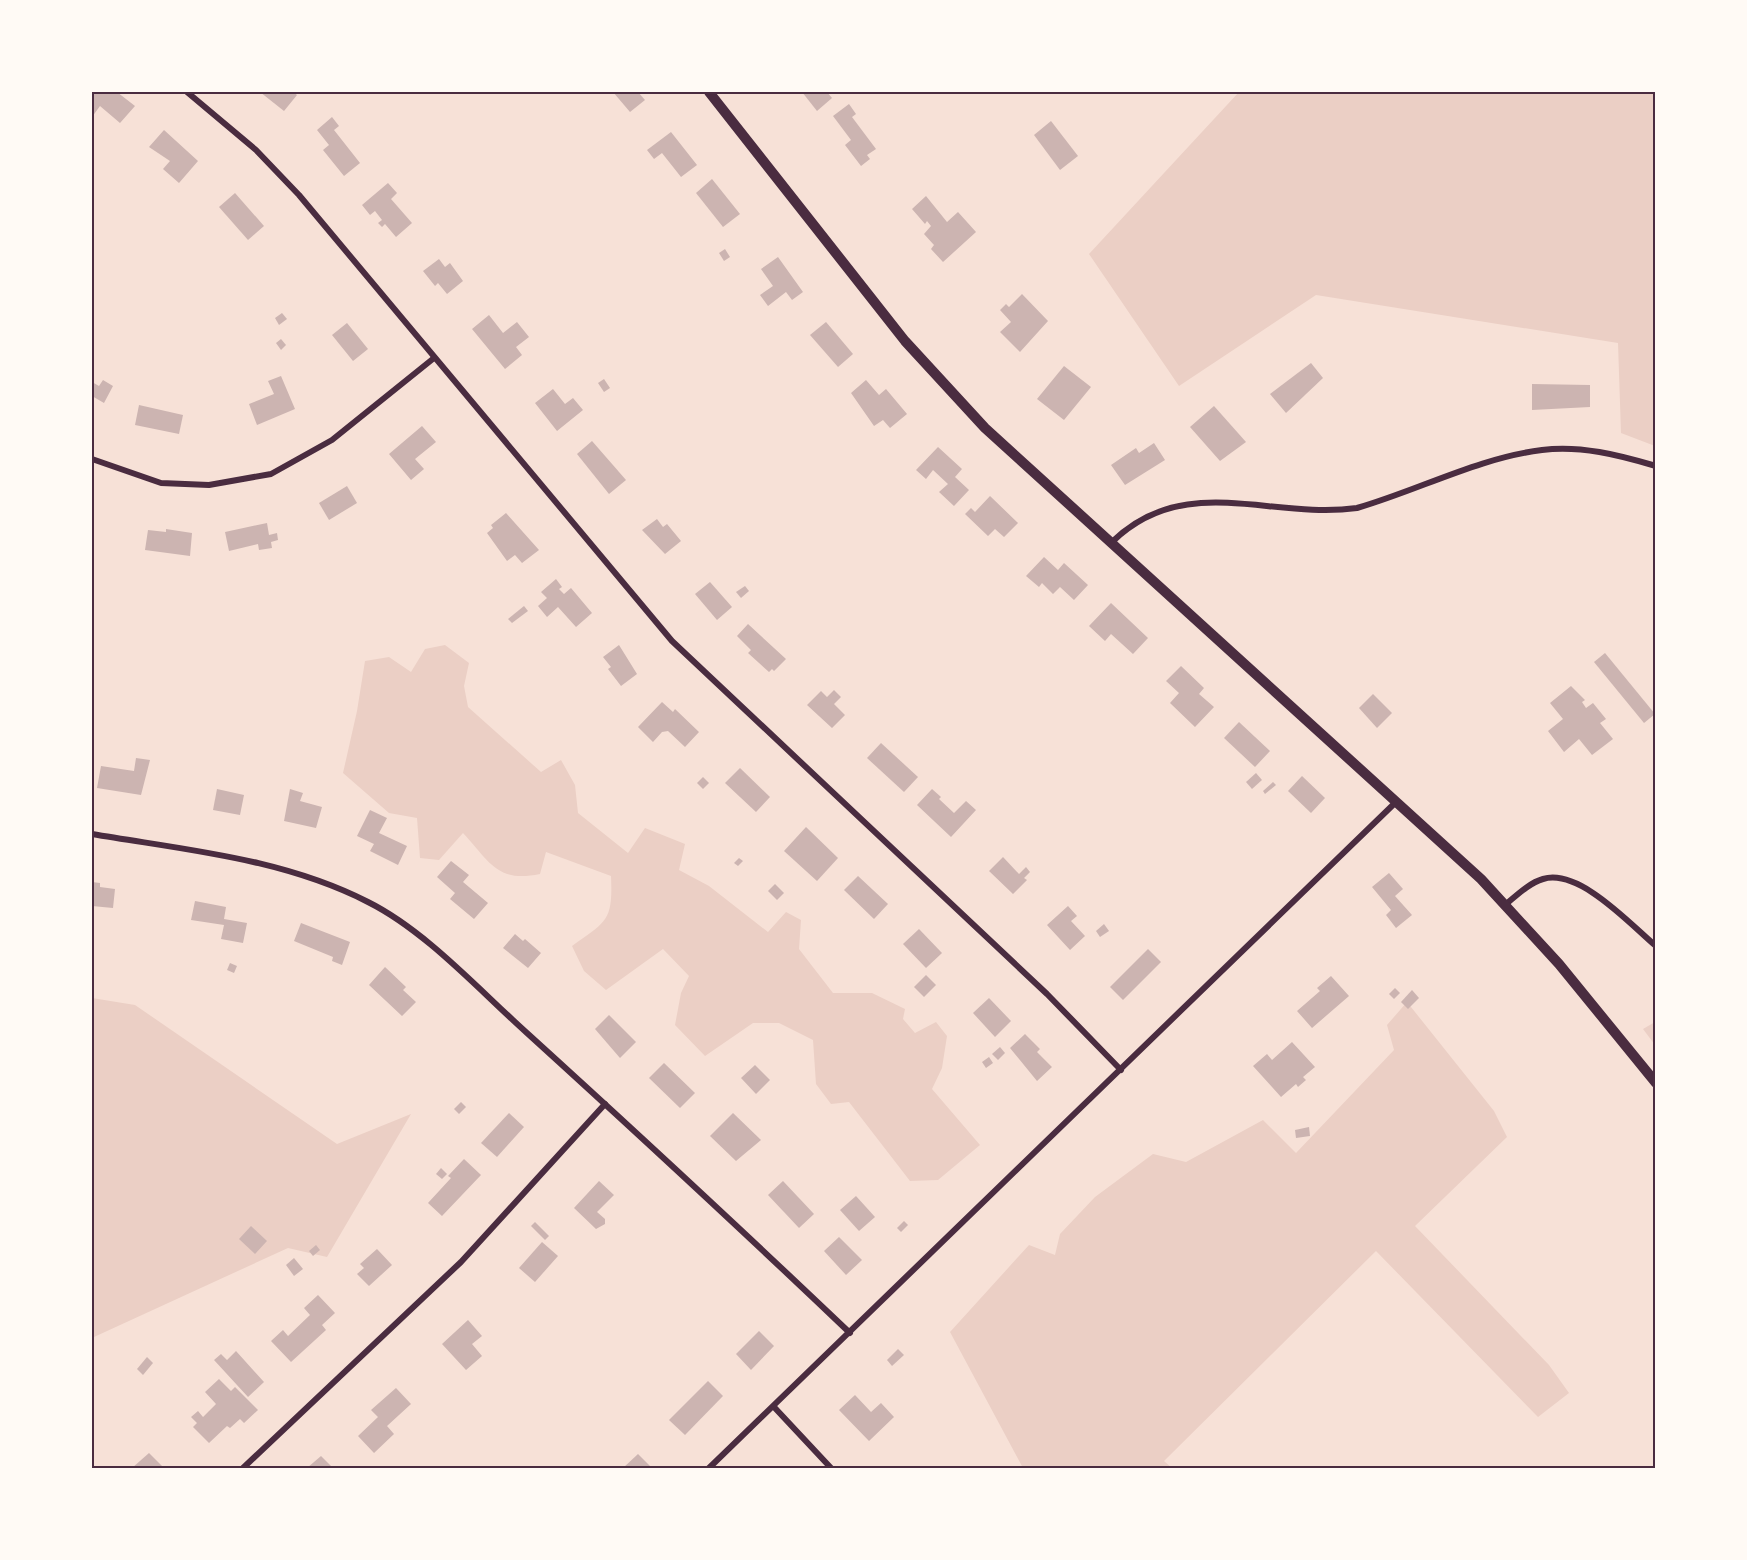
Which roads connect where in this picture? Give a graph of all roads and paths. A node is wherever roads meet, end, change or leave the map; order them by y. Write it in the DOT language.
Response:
graph roads {
  1 [pos="187,92"];
  2 [pos="709,92"];
  3 [pos="434,358"];
  4 [pos="92,459"];
  5 [pos="1656,466"];
  6 [pos="1112,542"];
  7 [pos="1396,802"];
  8 [pos="92,834"];
  9 [pos="1505,905"];
  10 [pos="1656,946"];
  11 [pos="1120,1070"];
  12 [pos="1656,1083"];
  13 [pos="605,1104"];
  14 [pos="850,1333"];
  15 [pos="774,1407"];
  16 [pos="243,1468"];
  17 [pos="709,1468"];
  18 [pos="831,1468"];
  1 -- 3 [label="street"];
  2 -- 6 [label="main road"];
  3 -- 4 [label="street"];
  3 -- 11 [label="street"];
  5 -- 6 [label="street"];
  6 -- 7 [label="main road"];
  7 -- 9 [label="main road"];
  7 -- 11 [label="street"];
  8 -- 13 [label="street"];
  9 -- 10 [label="street"];
  9 -- 12 [label="main road"];
  11 -- 14 [label="street"];
  13 -- 14 [label="street"];
  13 -- 16 [label="street"];
  14 -- 15 [label="street"];
  15 -- 17 [label="street"];
  15 -- 18 [label="street"];
}
